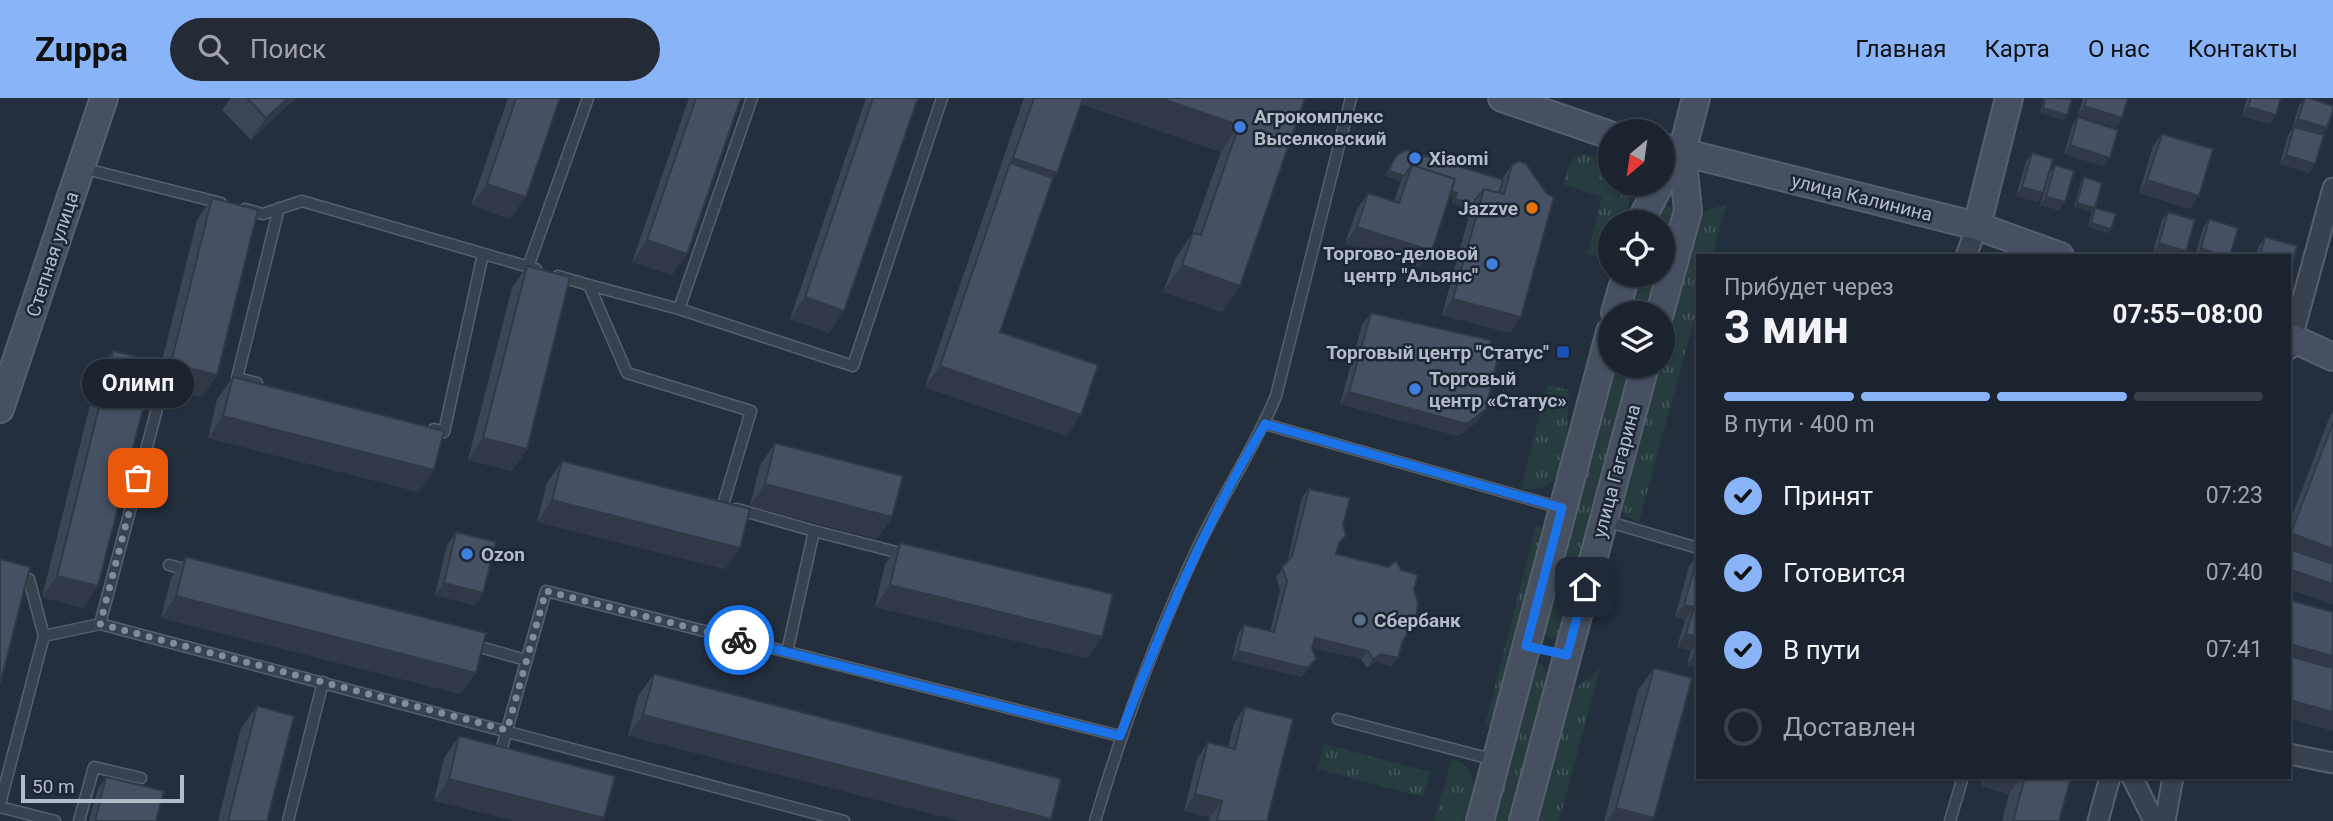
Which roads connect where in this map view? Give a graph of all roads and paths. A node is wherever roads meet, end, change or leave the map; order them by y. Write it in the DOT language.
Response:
graph roads {
  1 [pos="104,98"];
  2 [pos="588,98"];
  3 [pos="752,98"];
  4 [pos="942,98"];
  5 [pos="1351,98"];
  6 [pos="1502,98"];
  7 [pos="1696,98"];
  8 [pos="2008,98"];
  9 [pos="1598,131"];
  10 [pos="1675,144"];
  11 [pos="1675,151"];
  12 [pos="1675,161"];
  13 [pos="80,168"];
  14 [pos="2333,188"];
  15 [pos="279,208"];
  16 [pos="1977,226"];
  17 [pos="483,254"];
  18 [pos="1967,254"];
  19 [pos="2054,254"];
  20 [pos="528,267"];
  21 [pos="589,285"];
  22 [pos="1663,301"];
  23 [pos="679,309"];
  24 [pos="2291,338"];
  25 [pos="2291,342"];
  26 [pos="2333,357"];
  27 [pos="1598,376"];
  28 [pos="1643,378"];
  29 [pos="263,385"];
  30 [pos="158,405"];
  31 [pos="0,409"];
  32 [pos="1265,424"];
  33 [pos="418,425"];
  34 [pos="710,502"];
  35 [pos="723,505"];
  36 [pos="1562,508"];
  37 [pos="1602,520"];
  38 [pos="814,531"];
  39 [pos="1696,547"];
  40 [pos="919,557"];
  41 [pos="169,565"];
  42 [pos="0,572"];
  43 [pos="209,576"];
  44 [pos="100,624"];
  45 [pos="44,636"];
  46 [pos="460,642"];
  47 [pos="1526,646"];
  48 [pos="787,652"];
  49 [pos="1567,655"];
  50 [pos="526,660"];
  51 [pos="323,682"];
  52 [pos="1338,719"];
  53 [pos="507,730"];
  54 [pos="1120,736"];
  55 [pos="2291,754"];
  56 [pos="1496,761"];
  57 [pos="498,762"];
  58 [pos="2333,763"];
  59 [pos="141,778"];
  60 [pos="1963,779"];
  61 [pos="2109,779"];
  62 [pos="2134,779"];
  63 [pos="2173,779"];
  64 [pos="0,806"];
  65 [pos="55,821"];
  66 [pos="79,821"];
  67 [pos="288,821"];
  68 [pos="844,821"];
  69 [pos="1095,821"];
  70 [pos="1480,821"];
  71 [pos="1523,821"];
  72 [pos="1950,821"];
  73 [pos="2098,821"];
  74 [pos="2154,821"];
  75 [pos="2165,821"];
  1 -- 13 [label="main road, Степная улица"];
  2 -- 20 [label="lane"];
  3 -- 23 [label="lane"];
  4 -- 23 [label="lane"];
  5 -- 32 [label="lane"];
  6 -- 9 [label="main road"];
  7 -- 10 [label="main road"];
  8 -- 16 [label="main road"];
  11 -- 16 [label="main road, улица Калинина"];
  12 -- 22 [label="main road"];
  13 -- 15 [label="lane"];
  13 -- 31 [label="main road, Степная улица"];
  14 -- 24 [label="street"];
  15 -- 17 [label="lane"];
  15 -- 29 [label="lane"];
  16 -- 18 [label="street"];
  16 -- 19 [label="main road, улица Калинина"];
  17 -- 20 [label="lane"];
  17 -- 33 [label="lane"];
  20 -- 21 [label="lane"];
  21 -- 23 [label="lane"];
  21 -- 35 [label="lane"];
  25 -- 26 [label="main road"];
  27 -- 36 [label="main road"];
  28 -- 37 [label="main road, улица Гагарина"];
  30 -- 44 [label="lane"];
  32 -- 36 [label="lane"];
  32 -- 54 [label="lane"];
  34 -- 35 [label="lane"];
  35 -- 38 [label="lane"];
  36 -- 47 [label="main road"];
  37 -- 39 [label="lane"];
  37 -- 49 [label="main road, улица Гагарина"];
  38 -- 40 [label="lane"];
  38 -- 48 [label="lane"];
  41 -- 43 [label="lane"];
  42 -- 45 [label="lane"];
  44 -- 45 [label="lane"];
  44 -- 51 [label="lane"];
  45 -- 64 [label="lane"];
  46 -- 50 [label="lane"];
  47 -- 49 [label="main road"];
  47 -- 56 [label="main road"];
  48 -- 50 [label="lane"];
  48 -- 54 [label="lane"];
  49 -- 71 [label="main road, улица Гагарина"];
  50 -- 53 [label="lane"];
  51 -- 53 [label="lane"];
  51 -- 67 [label="lane"];
  52 -- 56 [label="lane"];
  53 -- 57 [label="lane"];
  53 -- 68 [label="lane"];
  54 -- 69 [label="lane"];
  55 -- 58 [label="street"];
  56 -- 70 [label="main road"];
  59 -- 66 [label="lane"];
  60 -- 72 [label="lane"];
  61 -- 73 [label="street"];
  62 -- 74 [label="street"];
  63 -- 75 [label="street"];
  64 -- 65 [label="lane"];
}
